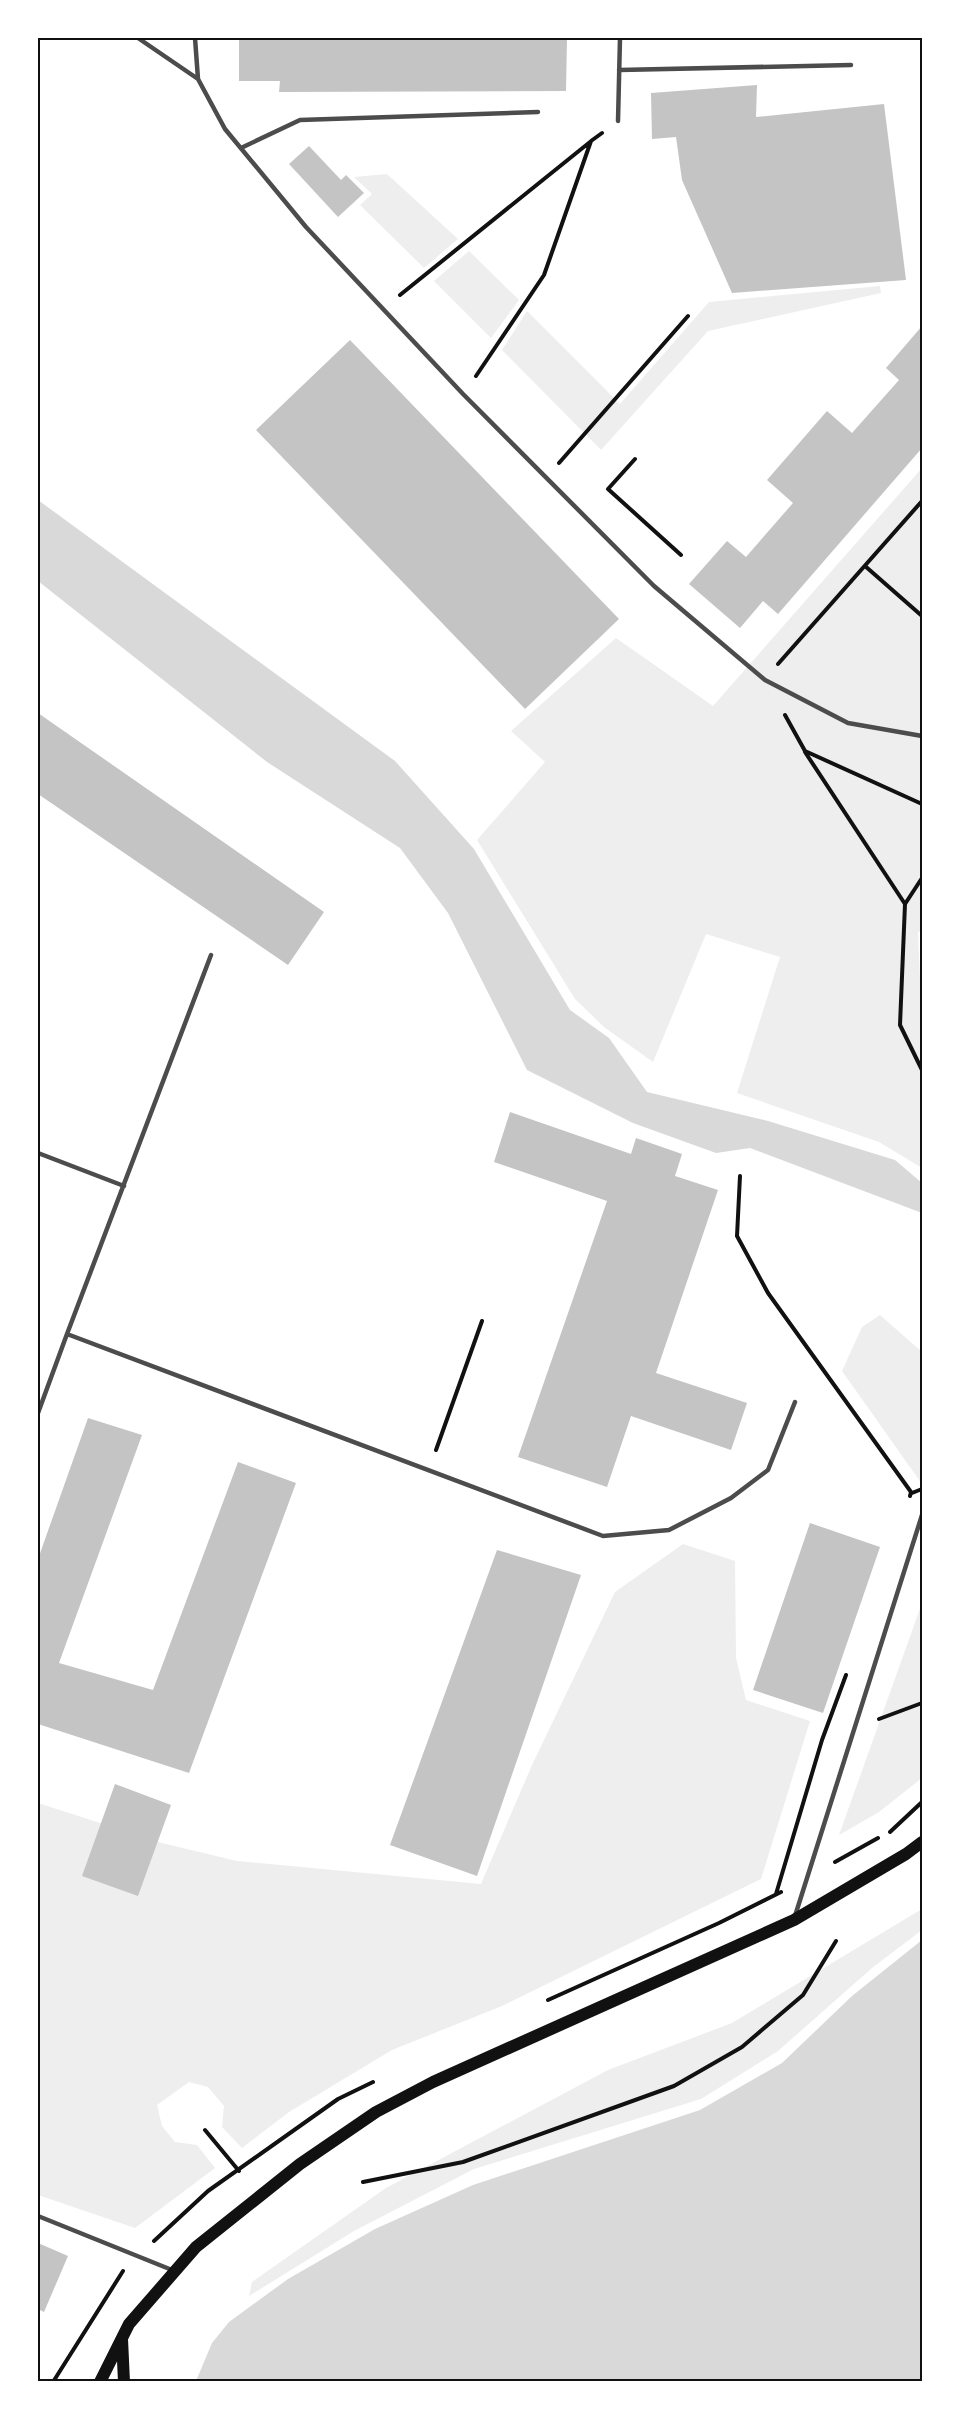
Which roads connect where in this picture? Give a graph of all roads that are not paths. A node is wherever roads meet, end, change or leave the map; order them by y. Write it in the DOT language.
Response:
graph roads {
  1 [pos="138,38"];
  2 [pos="195,38"];
  3 [pos="620,38"];
  4 [pos="851,65"];
  5 [pos="619,70"];
  6 [pos="198,79"];
  7 [pos="538,112"];
  8 [pos="618,121"];
  9 [pos="241,148"];
  10 [pos="922,736"];
  11 [pos="211,956"];
  12 [pos="38,1153"];
  13 [pos="124,1186"];
  14 [pos="67,1334"];
  15 [pos="795,1402"];
  16 [pos="38,1413"];
  17 [pos="922,1515"];
  18 [pos="922,1842"];
  19 [pos="794,1920"];
  20 [pos="38,2216"];
  21 [pos="174,2271"];
  22 [pos="122,2337"];
  23 [pos="100,2382"];
  24 [pos="124,2382"];
  1 -- 6 [label="lane"];
  2 -- 6 [label="lane"];
  3 -- 5 [label="lane"];
  4 -- 5 [label="lane"];
  5 -- 8 [label="lane"];
  6 -- 9 [label="lane"];
  7 -- 9 [label="lane"];
  9 -- 10 [label="lane"];
  11 -- 13 [label="lane"];
  12 -- 13 [label="lane"];
  13 -- 14 [label="lane"];
  14 -- 15 [label="lane"];
  14 -- 16 [label="lane"];
  17 -- 19 [label="lane"];
  18 -- 19 [label="main road"];
  19 -- 21 [label="main road"];
  20 -- 21 [label="lane"];
  21 -- 22 [label="main road"];
  22 -- 23 [label="main road"];
  22 -- 24 [label="main road"];
}
